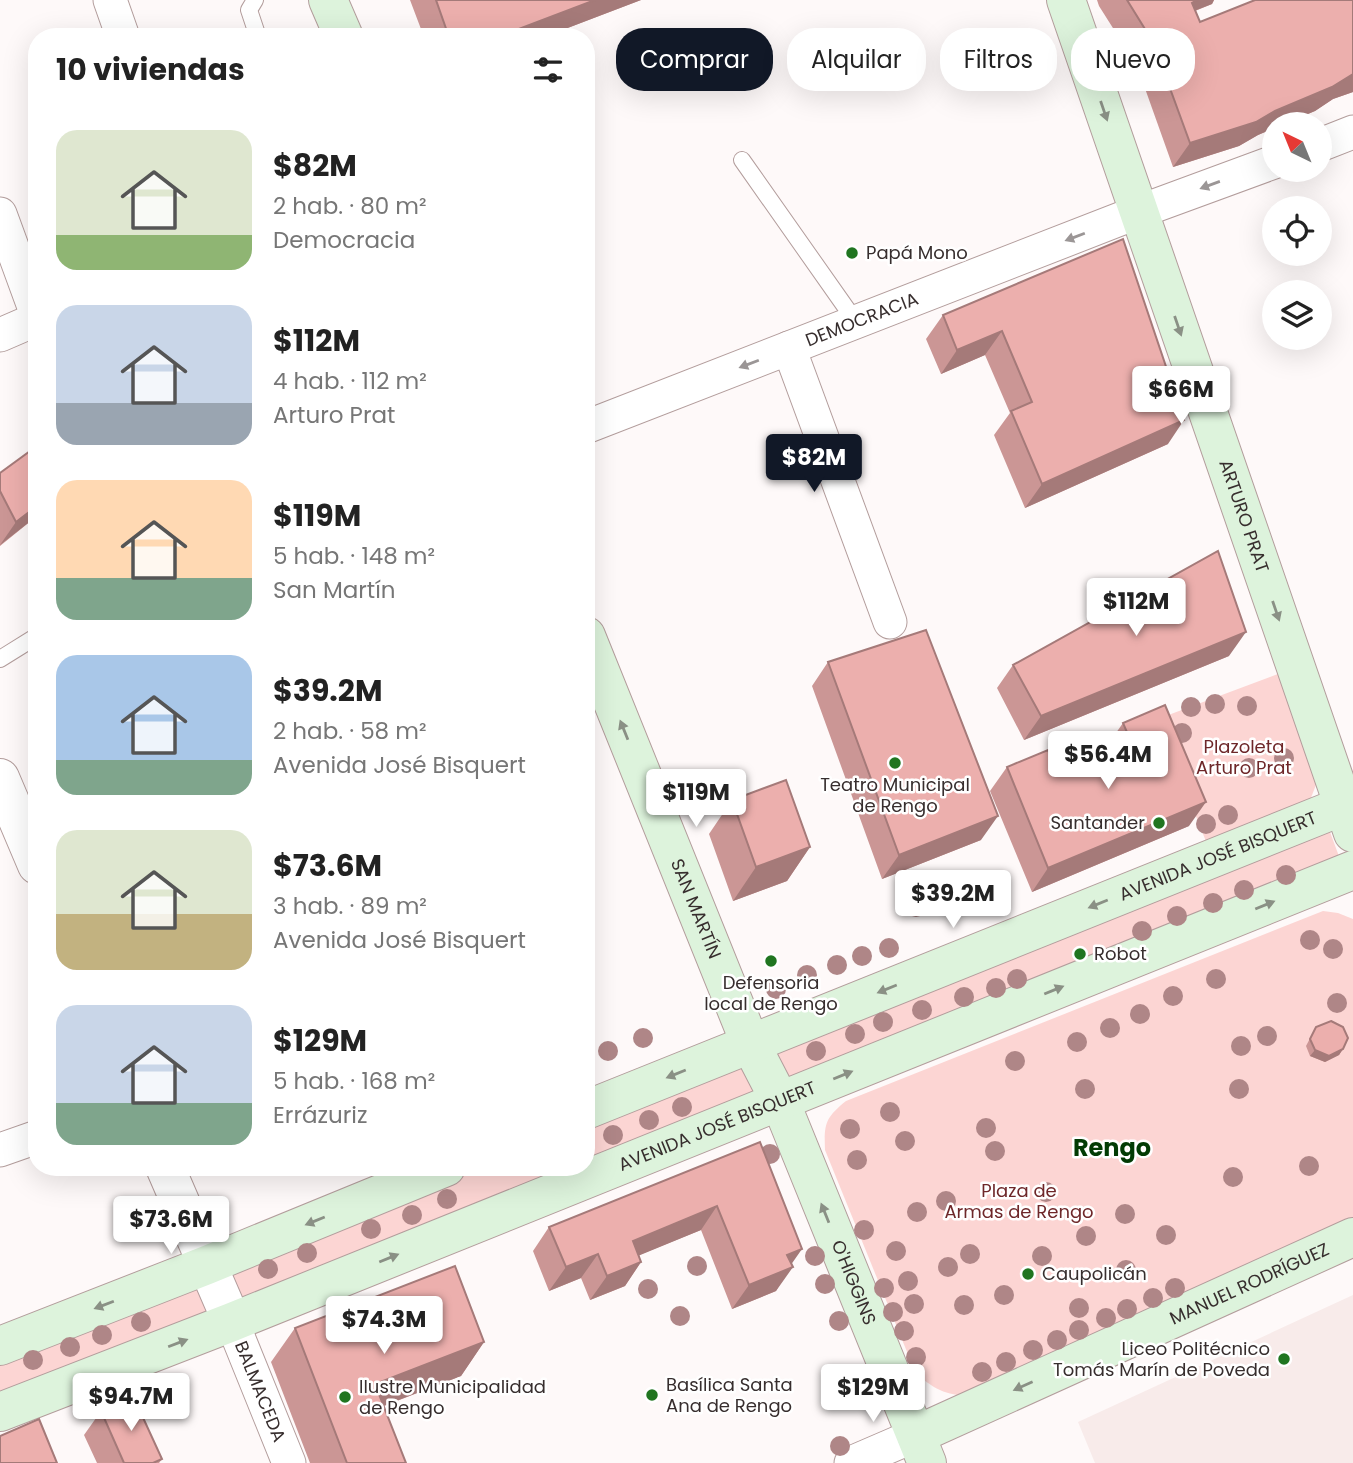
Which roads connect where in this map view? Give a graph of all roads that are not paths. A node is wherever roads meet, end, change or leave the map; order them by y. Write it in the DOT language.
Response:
graph roads {
  1 [pos="110,0"];
  2 [pos="255,0"];
  3 [pos="328,0"];
  4 [pos="1066,0"];
  5 [pos="120,28"];
  6 [pos="255,28"];
  7 [pos="340,28"];
  8 [pos="1353,132"];
  9 [pos="1332,140"];
  10 [pos="742,160"];
  11 [pos="1262,166"];
  12 [pos="1138,212"];
  13 [pos="0,214"];
  14 [pos="28,292"];
  15 [pos="28,321"];
  16 [pos="856,322"];
  17 [pos="0,335"];
  18 [pos="789,348"];
  19 [pos="595,423"];
  20 [pos="890,622"];
  21 [pos="28,642"];
  22 [pos="595,658"];
  23 [pos="0,659"];
  24 [pos="0,778"];
  25 [pos="1348,819"];
  26 [pos="28,843"];
  27 [pos="1353,870"];
  28 [pos="750,1043"];
  29 [pos="780,1101"];
  30 [pos="595,1106"];
  31 [pos="28,1140"];
  32 [pos="0,1150"];
  33 [pos="169,1176"];
  34 [pos="424,1176"];
  35 [pos="594,1176"];
  36 [pos="595,1176"];
  37 [pos="1353,1237"];
  38 [pos="207,1265"];
  39 [pos="232,1322"];
  40 [pos="0,1346"];
  41 [pos="0,1412"];
  42 [pos="922,1449"];
  43 [pos="289,1463"];
  44 [pos="851,1463"];
  1 -- 5 [label="street"];
  2 -- 6 [label="lane"];
  3 -- 7 [label="main road"];
  4 -- 12 [label="main road, ARTURO PRAT, one-way"];
  8 -- 9 [label="street"];
  10 -- 16 [label="lane"];
  11 -- 12 [label="street, DEMOCRACIA, one-way"];
  12 -- 16 [label="street, DEMOCRACIA, one-way"];
  12 -- 25 [label="main road, ARTURO PRAT, one-way"];
  13 -- 14 [label="street"];
  15 -- 17 [label="street"];
  16 -- 18 [label="street, DEMOCRACIA"];
  18 -- 19 [label="street, DEMOCRACIA, one-way"];
  18 -- 20 [label="street"];
  21 -- 23 [label="lane"];
  28 -- 22 [label="main road, SAN MARTÍN, one-way"];
  24 -- 26 [label="street"];
  25 -- 28 [label="main road, AVENIDA JOSÉ BISQUERT, one-way"];
  29 -- 27 [label="main road, AVENIDA JOSÉ BISQUERT, one-way"];
  28 -- 29 [label="main road, SAN MARTÍN"];
  28 -- 30 [label="main road, AVENIDA JOSÉ BISQUERT, one-way"];
  36 -- 29 [label="main road, AVENIDA JOSÉ BISQUERT, one-way"];
  42 -- 29 [label="main road, O'HIGGINS, one-way"];
  31 -- 32 [label="street"];
  33 -- 38 [label="street"];
  34 -- 38 [label="main road, one-way"];
  39 -- 35 [label="main road, AVENIDA JOSÉ BISQUERT, one-way"];
  37 -- 42 [label="main road, MANUEL RODRÍGUEZ, one-way"];
  38 -- 39 [label="street"];
  38 -- 40 [label="main road, one-way"];
  41 -- 39 [label="main road, AVENIDA JOSÉ BISQUERT, one-way"];
  39 -- 43 [label="street, BALMACEDA"];
  42 -- 44 [label="street"];
}
